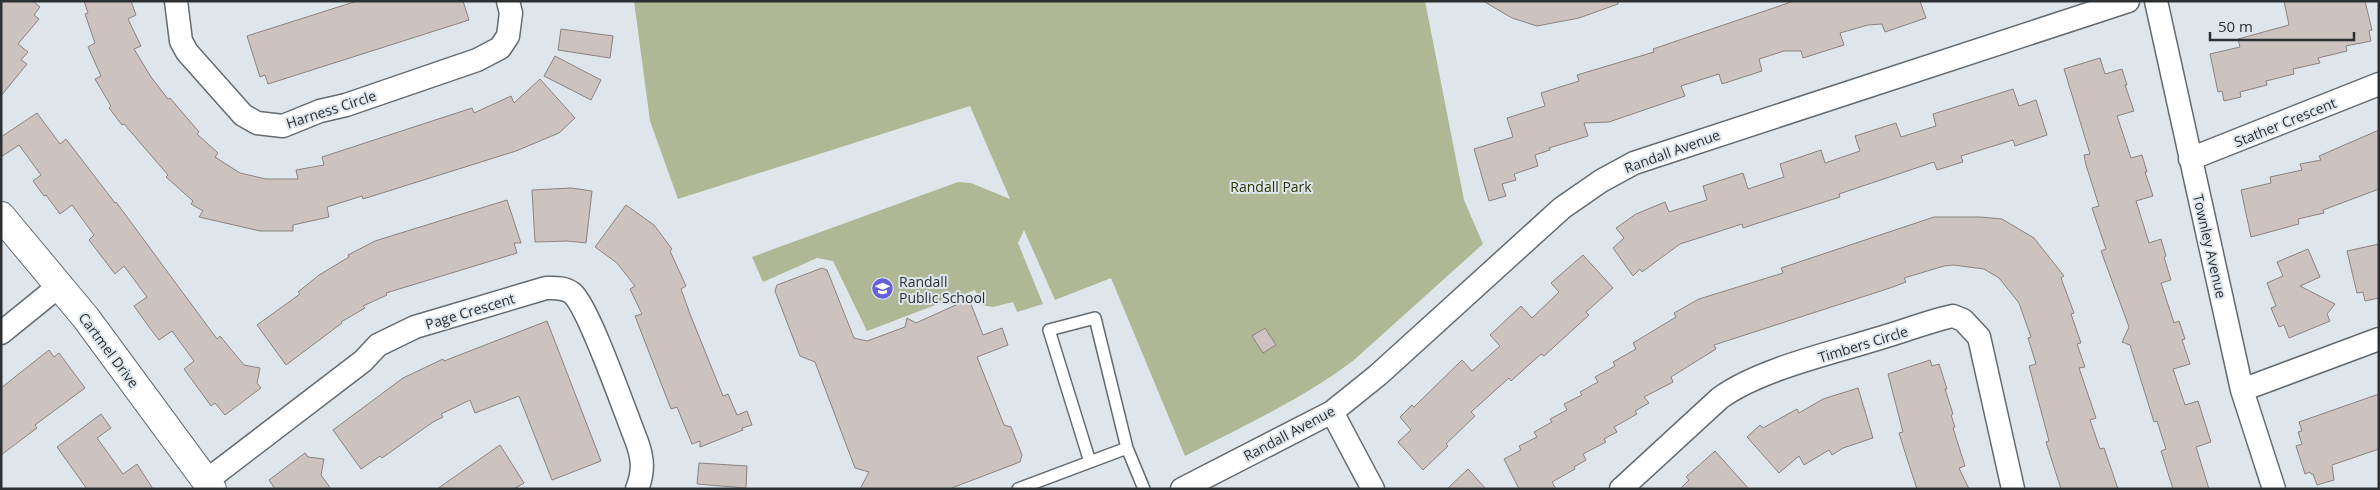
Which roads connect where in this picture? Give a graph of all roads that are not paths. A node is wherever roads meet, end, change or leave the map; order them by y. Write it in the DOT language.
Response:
graph roads {
  1 [pos="176,1"];
  2 [pos="508,1"];
  3 [pos="2128,1"];
  4 [pos="2156,1"];
  5 [pos="2379,84"];
  6 [pos="2190,159"];
  7 [pos="1,216"];
  8 [pos="59,286"];
  9 [pos="1,333"];
  10 [pos="2379,339"];
  11 [pos="2242,390"];
  12 [pos="1332,412"];
  13 [pos="1127,448"];
  14 [pos="1090,462"];
  15 [pos="209,485"];
  16 [pos="1623,488"];
  17 [pos="637,489"];
  18 [pos="1018,489"];
  19 [pos="1144,489"];
  20 [pos="1182,489"];
  21 [pos="1373,489"];
  22 [pos="2013,489"];
  23 [pos="2274,489"];
  1 -- 2 [label="street, Harness Circle"];
  3 -- 12 [label="street, Randall Avenue"];
  4 -- 6 [label="street, Townley Avenue"];
  5 -- 6 [label="street, Stather Crescent"];
  6 -- 11 [label="street, Townley Avenue"];
  7 -- 8 [label="street, Cartmel Drive"];
  8 -- 9 [label="street"];
  8 -- 15 [label="street, Cartmel Drive"];
  10 -- 11 [label="street"];
  11 -- 23 [label="street, Townley Avenue"];
  12 -- 20 [label="street, Randall Avenue"];
  12 -- 21 [label="street"];
  13 -- 14 [label="lane"];
  13 -- 14 [label="lane"];
  13 -- 19 [label="lane"];
  14 -- 18 [label="lane"];
  15 -- 17 [label="street, Page Crescent"];
  16 -- 22 [label="street, Timbers Circle"];
}
